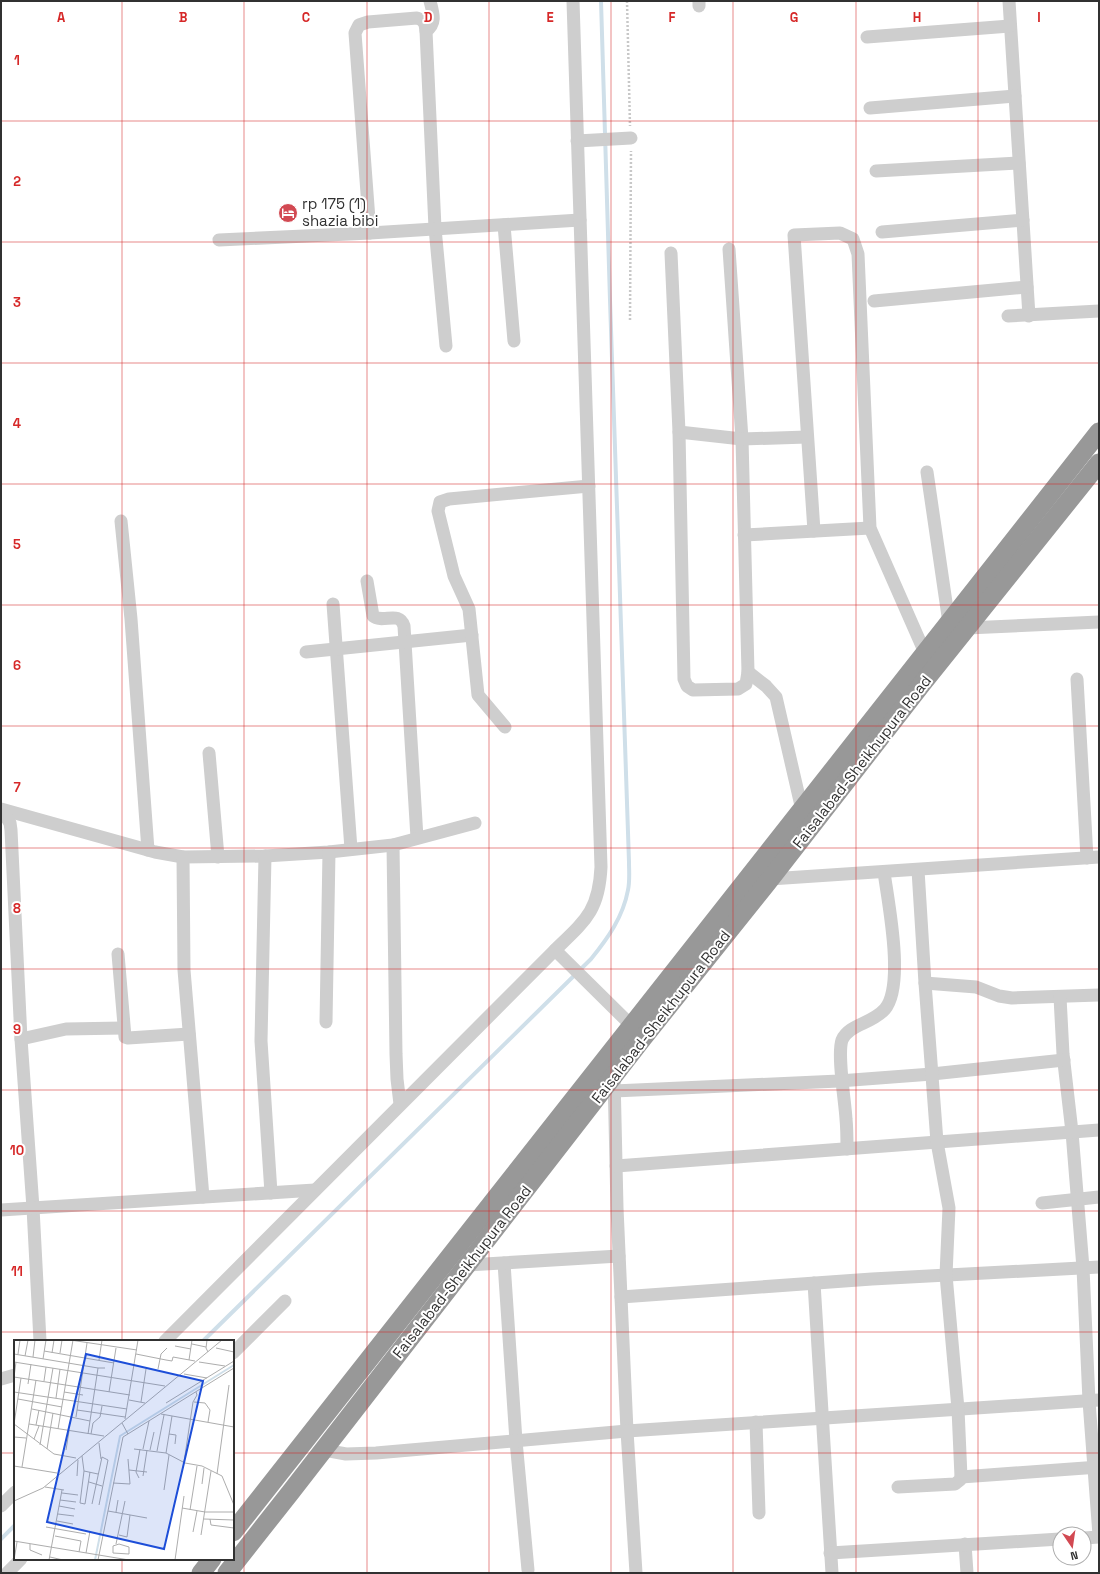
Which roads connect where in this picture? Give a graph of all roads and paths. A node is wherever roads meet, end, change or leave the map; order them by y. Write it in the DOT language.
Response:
graph roads {
  1 [pos="430,1"];
  2 [pos="573,1"];
  3 [pos="627,1"];
  4 [pos="1008,1"];
  5 [pos="1010,26"];
  6 [pos="426,31"];
  7 [pos="867,37"];
  8 [pos="1015,96"];
  9 [pos="870,108"];
  10 [pos="631,138"];
  11 [pos="577,141"];
  12 [pos="1019,163"];
  13 [pos="876,171"];
  14 [pos="580,220"];
  15 [pos="1023,220"];
  16 [pos="504,225"];
  17 [pos="435,228"];
  18 [pos="882,232"];
  19 [pos="370,233"];
  20 [pos="219,240"];
  21 [pos="729,249"];
  22 [pos="671,253"];
  23 [pos="1027,287"];
  24 [pos="874,301"];
  25 [pos="1099,311"];
  26 [pos="1008,316"];
  27 [pos="1029,316"];
  28 [pos="630,320"];
  29 [pos="514,341"];
  30 [pos="446,346"];
  31 [pos="679,432"];
  32 [pos="1099,432"];
  33 [pos="808,437"];
  34 [pos="742,439"];
  35 [pos="1099,463"];
  36 [pos="927,472"];
  37 [pos="588,486"];
  38 [pos="121,521"];
  39 [pos="870,528"];
  40 [pos="814,531"];
  41 [pos="744,535"];
  42 [pos="367,582"];
  43 [pos="333,604"];
  44 [pos="1099,622"];
  45 [pos="949,623"];
  46 [pos="967,628"];
  47 [pos="472,635"];
  48 [pos="405,641"];
  49 [pos="336,649"];
  50 [pos="306,652"];
  51 [pos="925,653"];
  52 [pos="748,672"];
  53 [pos="1077,679"];
  54 [pos="505,727"];
  55 [pos="209,753"];
  56 [pos="1,809"];
  57 [pos="802,810"];
  58 [pos="475,823"];
  59 [pos="417,838"];
  60 [pos="393,845"];
  61 [pos="351,849"];
  62 [pos="148,850"];
  63 [pos="329,852"];
  64 [pos="264,856"];
  65 [pos="183,857"];
  66 [pos="218,857"];
  67 [pos="1093,858"];
  68 [pos="918,870"];
  69 [pos="884,872"];
  70 [pos="770,879"];
  71 [pos="555,950"];
  72 [pos="118,954"];
  73 [pos="925,983"];
  74 [pos="1099,995"];
  75 [pos="1060,997"];
  76 [pos="326,1022"];
  77 [pos="123,1028"];
  78 [pos="637,1031"];
  79 [pos="189,1034"];
  80 [pos="21,1040"];
  81 [pos="1064,1060"];
  82 [pos="932,1074"];
  83 [pos="843,1081"];
  84 [pos="614,1083"];
  85 [pos="400,1104"];
  86 [pos="1099,1130"];
  87 [pos="1072,1132"];
  88 [pos="937,1142"];
  89 [pos="847,1149"];
  90 [pos="616,1166"];
  91 [pos="315,1190"];
  92 [pos="271,1193"];
  93 [pos="203,1197"];
  94 [pos="1099,1198"];
  95 [pos="1077,1199"];
  96 [pos="1042,1203"];
  97 [pos="33,1208"];
  98 [pos="1,1210"];
  99 [pos="619,1256"];
  100 [pos="504,1262"];
  101 [pos="468,1264"];
  102 [pos="1099,1267"];
  103 [pos="1083,1268"];
  104 [pos="946,1275"];
  105 [pos="814,1283"];
  106 [pos="621,1297"];
  107 [pos="285,1301"];
  108 [pos="40,1340"];
  109 [pos="166,1340"];
  110 [pos="234,1352"];
  111 [pos="14,1375"];
  112 [pos="1,1378"];
  113 [pos="1094,1401"];
  114 [pos="958,1409"];
  115 [pos="823,1418"];
  116 [pos="756,1422"];
  117 [pos="627,1431"];
  118 [pos="516,1441"];
  119 [pos="324,1450"];
  120 [pos="1097,1468"];
  121 [pos="961,1477"];
  122 [pos="898,1487"];
  123 [pos="14,1493"];
  124 [pos="1,1506"];
  125 [pos="759,1513"];
  126 [pos="234,1531"];
  127 [pos="1099,1536"];
  128 [pos="1052,1539"];
  129 [pos="965,1544"];
  130 [pos="830,1553"];
  131 [pos="20,1560"];
  132 [pos="211,1560"];
  133 [pos="528,1570"];
  134 [pos="6,1573"];
  135 [pos="200,1573"];
  136 [pos="227,1573"];
  137 [pos="636,1573"];
  138 [pos="832,1573"];
  139 [pos="967,1573"];
  1 -- 6 [label="street"];
  2 -- 11 [label="street"];
  3 -- 10 [label="path"];
  4 -- 5 [label="street"];
  5 -- 7 [label="street"];
  5 -- 8 [label="street"];
  6 -- 17 [label="street"];
  6 -- 19 [label="street"];
  8 -- 9 [label="street"];
  8 -- 12 [label="street"];
  10 -- 11 [label="street"];
  10 -- 28 [label="path"];
  11 -- 14 [label="street"];
  12 -- 13 [label="street"];
  12 -- 15 [label="street"];
  14 -- 16 [label="street"];
  14 -- 37 [label="street"];
  15 -- 18 [label="street"];
  15 -- 23 [label="street"];
  16 -- 17 [label="street"];
  16 -- 29 [label="street"];
  17 -- 19 [label="street"];
  17 -- 30 [label="street"];
  19 -- 20 [label="street"];
  21 -- 34 [label="street"];
  22 -- 31 [label="street"];
  23 -- 24 [label="street"];
  23 -- 27 [label="street"];
  25 -- 27 [label="street"];
  26 -- 27 [label="street"];
  31 -- 34 [label="street"];
  31 -- 52 [label="street"];
  32 -- 45 [label="highway, Faisalabad-Sheikhupura Road"];
  33 -- 34 [label="street"];
  33 -- 39 [label="street"];
  33 -- 40 [label="street"];
  34 -- 41 [label="street"];
  35 -- 46 [label="highway, Faisalabad-Sheikhupura Road"];
  36 -- 45 [label="street"];
  37 -- 47 [label="street"];
  37 -- 71 [label="street"];
  38 -- 62 [label="street"];
  39 -- 40 [label="street"];
  39 -- 51 [label="street"];
  40 -- 41 [label="street"];
  41 -- 52 [label="street"];
  42 -- 48 [label="street"];
  43 -- 49 [label="street"];
  44 -- 46 [label="street"];
  45 -- 51 [label="highway, Faisalabad-Sheikhupura Road"];
  46 -- 70 [label="highway, Faisalabad-Sheikhupura Road"];
  47 -- 48 [label="street"];
  47 -- 54 [label="street"];
  48 -- 49 [label="street"];
  48 -- 59 [label="street"];
  49 -- 50 [label="street"];
  49 -- 61 [label="street"];
  51 -- 57 [label="highway, Faisalabad-Sheikhupura Road"];
  52 -- 57 [label="street"];
  53 -- 67 [label="street"];
  55 -- 66 [label="street"];
  56 -- 62 [label="street"];
  56 -- 80 [label="street"];
  57 -- 78 [label="highway, Faisalabad-Sheikhupura Road"];
  58 -- 59 [label="street"];
  59 -- 60 [label="street"];
  60 -- 61 [label="street"];
  60 -- 85 [label="street"];
  61 -- 63 [label="street"];
  62 -- 65 [label="street"];
  63 -- 64 [label="street"];
  63 -- 76 [label="street"];
  64 -- 66 [label="street"];
  64 -- 92 [label="street"];
  65 -- 66 [label="street"];
  65 -- 79 [label="street"];
  67 -- 68 [label="street"];
  68 -- 69 [label="street"];
  68 -- 73 [label="street"];
  69 -- 70 [label="street"];
  69 -- 83 [label="street"];
  70 -- 78 [label="highway, Faisalabad-Sheikhupura Road"];
  71 -- 78 [label="street"];
  71 -- 85 [label="street"];
  72 -- 77 [label="street"];
  73 -- 75 [label="street"];
  73 -- 82 [label="street"];
  74 -- 75 [label="street"];
  75 -- 81 [label="street"];
  77 -- 79 [label="street"];
  77 -- 80 [label="street"];
  78 -- 84 [label="highway, Faisalabad-Sheikhupura Road"];
  78 -- 126 [label="highway, Faisalabad-Sheikhupura Road"];
  79 -- 93 [label="street"];
  80 -- 97 [label="street"];
  81 -- 82 [label="street"];
  81 -- 87 [label="street"];
  82 -- 83 [label="street"];
  82 -- 88 [label="street"];
  83 -- 84 [label="street"];
  83 -- 89 [label="street"];
  84 -- 90 [label="street"];
  84 -- 101 [label="highway, Faisalabad-Sheikhupura Road"];
  85 -- 91 [label="street"];
  86 -- 87 [label="street"];
  87 -- 88 [label="street"];
  87 -- 95 [label="street"];
  88 -- 89 [label="street"];
  88 -- 104 [label="street"];
  89 -- 90 [label="street"];
  90 -- 99 [label="street"];
  91 -- 92 [label="street"];
  91 -- 109 [label="street"];
  92 -- 93 [label="street"];
  93 -- 97 [label="street"];
  94 -- 95 [label="street"];
  95 -- 96 [label="street"];
  95 -- 103 [label="street"];
  97 -- 98 [label="street"];
  97 -- 108 [label="street"];
  99 -- 100 [label="street"];
  99 -- 106 [label="street"];
  100 -- 101 [label="street"];
  100 -- 118 [label="street"];
  101 -- 119 [label="highway, Faisalabad-Sheikhupura Road"];
  102 -- 103 [label="street"];
  103 -- 104 [label="street"];
  103 -- 113 [label="street"];
  104 -- 105 [label="street"];
  104 -- 114 [label="street"];
  105 -- 106 [label="street"];
  105 -- 115 [label="street"];
  106 -- 117 [label="street"];
  107 -- 110 [label="street"];
  111 -- 112 [label="street"];
  113 -- 114 [label="street"];
  113 -- 120 [label="street"];
  114 -- 115 [label="street"];
  114 -- 121 [label="street"];
  115 -- 116 [label="street"];
  115 -- 130 [label="street"];
  116 -- 117 [label="street"];
  116 -- 125 [label="street"];
  117 -- 118 [label="street"];
  117 -- 137 [label="street"];
  118 -- 119 [label="street"];
  118 -- 133 [label="street"];
  119 -- 136 [label="highway, Faisalabad-Sheikhupura Road"];
  120 -- 121 [label="street"];
  120 -- 127 [label="street"];
  121 -- 122 [label="street"];
  123 -- 124 [label="street"];
  128 -- 129 [label="street"];
  129 -- 130 [label="street"];
  129 -- 139 [label="street"];
  130 -- 138 [label="street"];
  131 -- 134 [label="street"];
  132 -- 135 [label="highway"];
}
